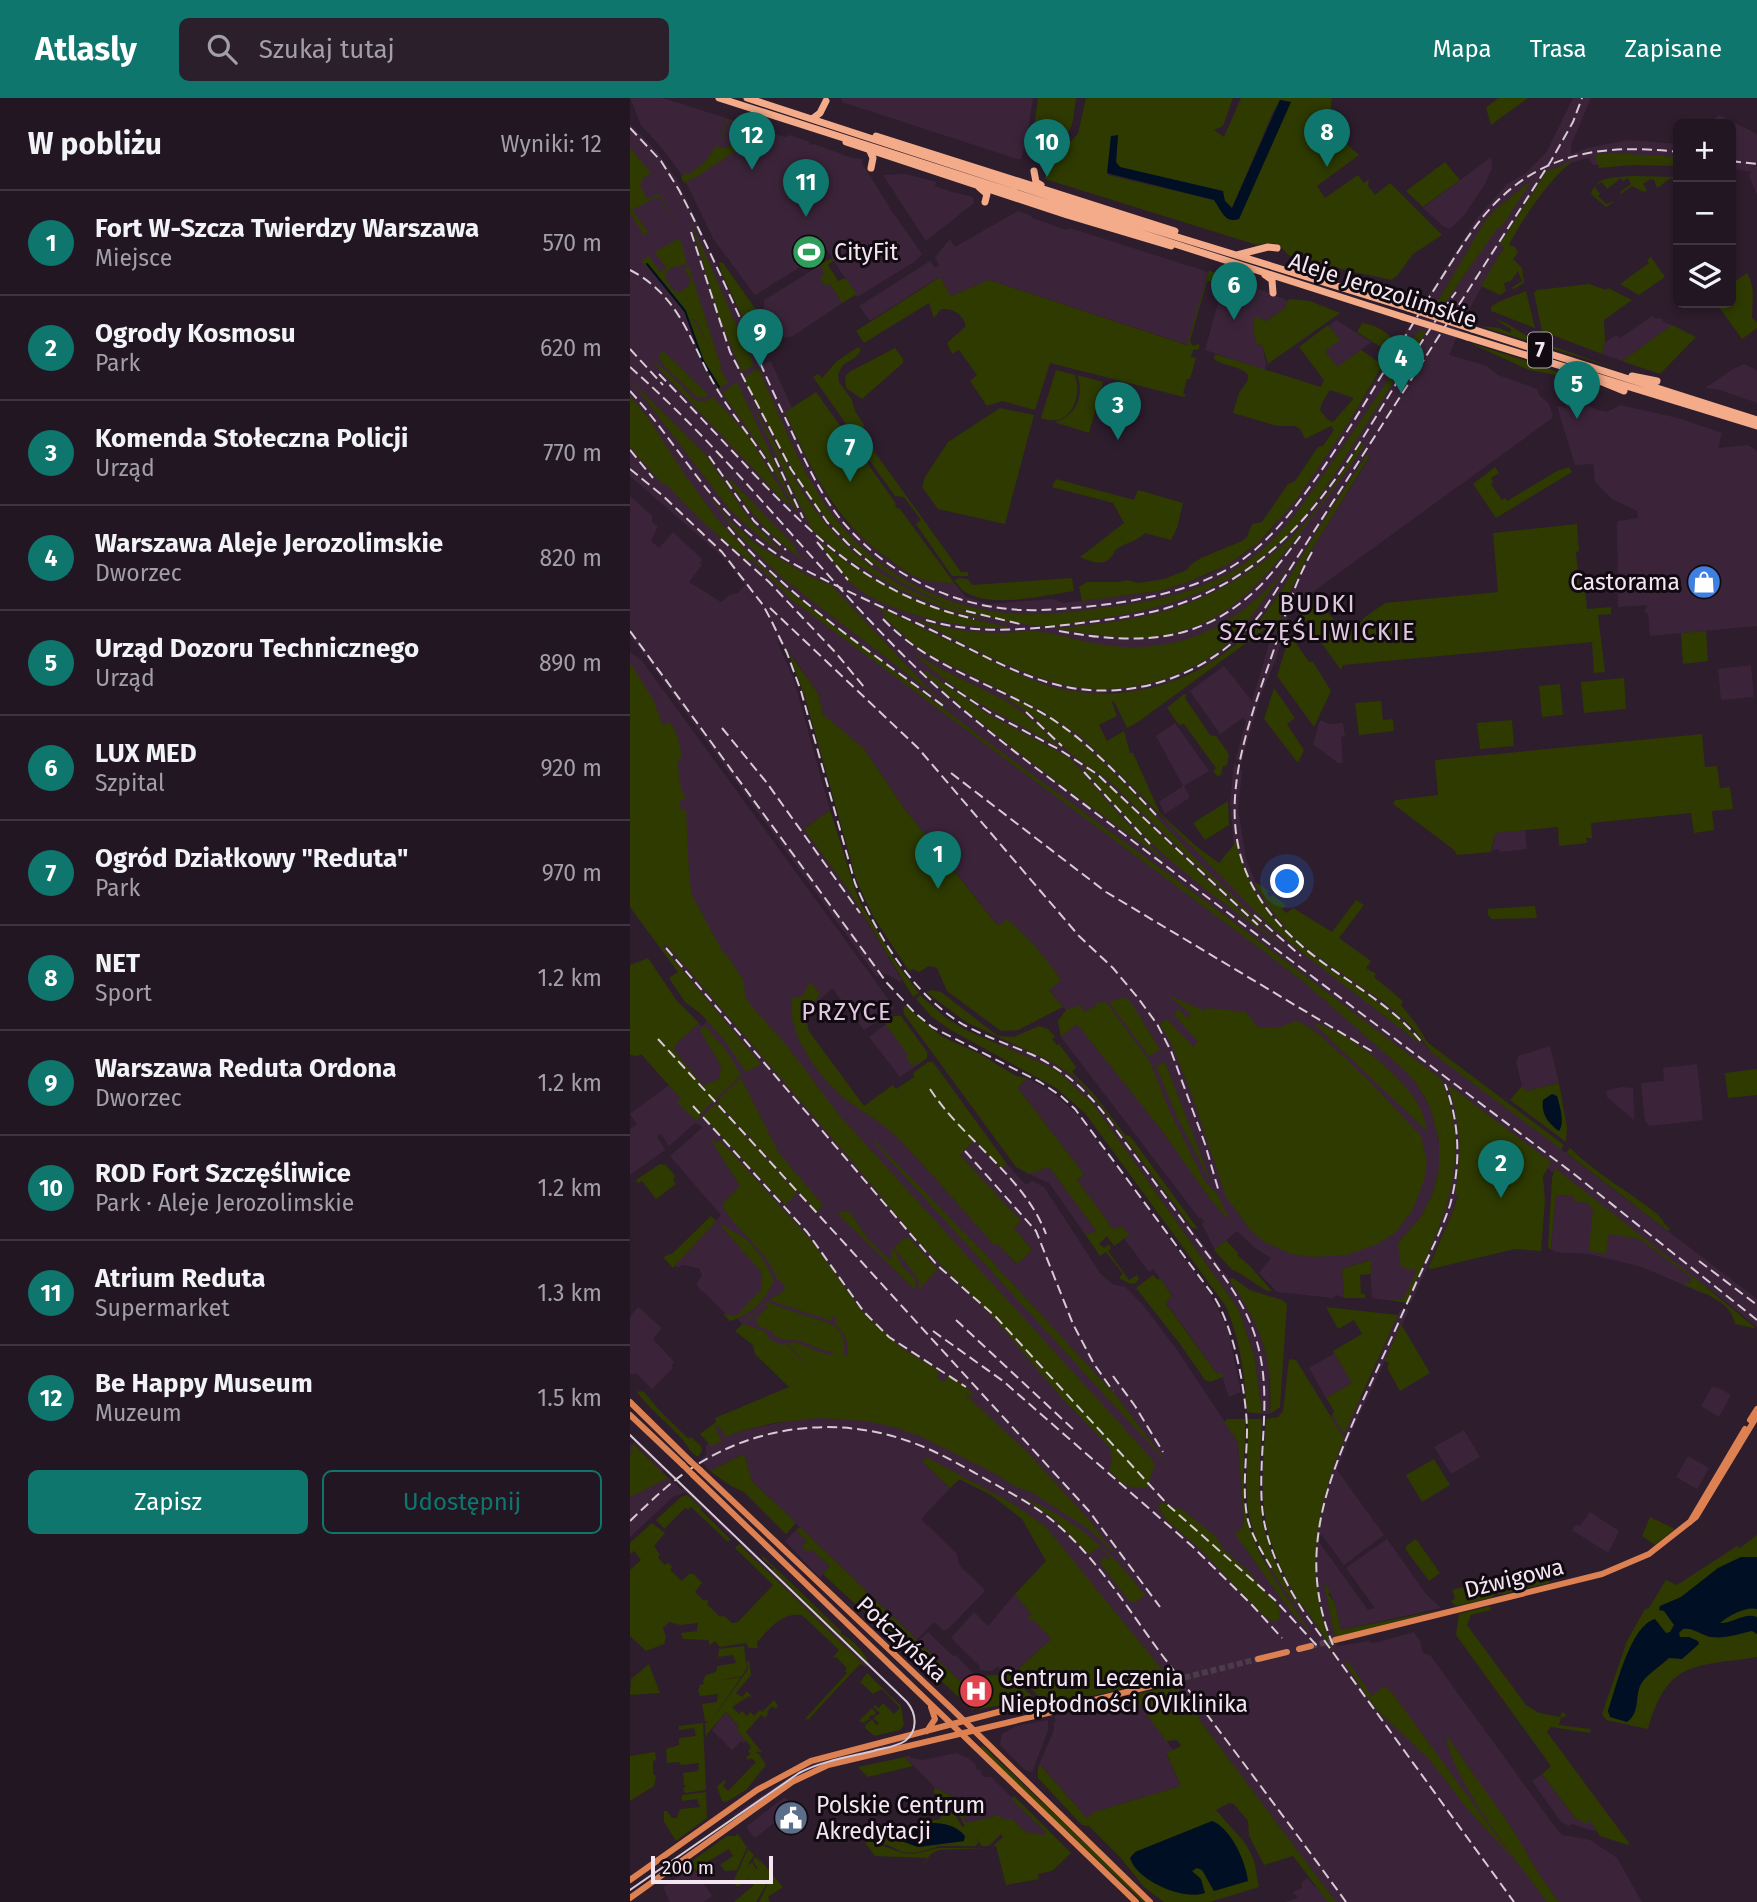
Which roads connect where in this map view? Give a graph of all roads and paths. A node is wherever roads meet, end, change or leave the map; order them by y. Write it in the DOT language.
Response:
graph roads {
  1 [pos="719,98"];
  2 [pos="747,98"];
  3 [pos="826,101"];
  4 [pos="823,110"];
  5 [pos="811,119"];
  6 [pos="828,124"];
  7 [pos="855,132"];
  8 [pos="837,134"];
  9 [pos="870,151"];
  10 [pos="926,160"];
  11 [pos="871,168"];
  12 [pos="1034,171"];
  13 [pos="979,186"];
  14 [pos="1044,188"];
  15 [pos="985,202"];
  16 [pos="1108,218"];
  17 [pos="1215,248"];
  18 [pos="1203,253"];
  19 [pos="1237,255"];
  20 [pos="1285,269"];
  21 [pos="1255,270"];
  22 [pos="1299,284"];
  23 [pos="1607,371"];
  24 [pos="1586,374"];
  25 [pos="1657,381"];
  26 [pos="1611,386"];
  27 [pos="1624,391"];
  28 [pos="1615,394"];
  29 [pos="1716,410"];
  30 [pos="1757,420"];
  31 [pos="1757,426"];
  32 [pos="630,1402"];
  33 [pos="1757,1409"];
  34 [pos="630,1415"];
  35 [pos="1757,1416"];
  36 [pos="1689,1524"];
  37 [pos="1335,1640"];
  38 [pos="1311,1646"];
  39 [pos="1299,1649"];
  40 [pos="1287,1652"];
  41 [pos="1258,1659"];
  42 [pos="903,1664"];
  43 [pos="896,1671"];
  44 [pos="1167,1682"];
  45 [pos="929,1702"];
  46 [pos="1074,1705"];
  47 [pos="965,1722"];
  48 [pos="953,1725"];
  49 [pos="975,1731"];
  50 [pos="926,1732"];
  51 [pos="961,1735"];
  52 [pos="630,1880"];
  53 [pos="630,1898"];
  54 [pos="1136,1902"];
  55 [pos="1150,1902"];
  1 -- 8 [label="main road, Aleje Jerozolimskie / 7"];
  2 -- 5 [label="main road, Aleje Jerozolimskie / 7"];
  3 -- 4 [label="main road"];
  4 -- 5 [label="main road"];
  4 -- 6 [label="main road"];
  5 -- 6 [label="main road, Aleje Jerozolimskie / 7"];
  6 -- 7 [label="main road, Aleje Jerozolimskie / 7"];
  7 -- 10 [label="main road, Aleje Jerozolimskie / 7"];
  7 -- 14 [label="main road"];
  8 -- 9 [label="main road"];
  8 -- 10 [label="main road, Aleje Jerozolimskie / 7"];
  9 -- 11 [label="main road"];
  9 -- 13 [label="main road"];
  10 -- 16 [label="main road, Aleje Jerozolimskie / 7"];
  12 -- 14 [label="main road"];
  13 -- 15 [label="main road"];
  13 -- 18 [label="main road"];
  14 -- 17 [label="main road"];
  16 -- 17 [label="main road, Aleje Jerozolimskie / 7"];
  16 -- 18 [label="main road, Aleje Jerozolimskie / 7"];
  17 -- 19 [label="main road, Aleje Jerozolimskie / 7"];
  18 -- 21 [label="main road, Aleje Jerozolimskie / 7"];
  19 -- 20 [label="main road, Aleje Jerozolimskie / 7"];
  19 -- 20 [label="main road"];
  20 -- 23 [label="main road, Aleje Jerozolimskie / 7, bridge"];
  21 -- 22 [label="main road, Aleje Jerozolimskie / 7"];
  21 -- 22 [label="main road"];
  22 -- 24 [label="main road, Aleje Jerozolimskie / 7, bridge"];
  23 -- 25 [label="main road"];
  23 -- 29 [label="main road, Aleje Jerozolimskie / 7"];
  24 -- 26 [label="main road"];
  24 -- 29 [label="main road, Aleje Jerozolimskie / 7"];
  26 -- 27 [label="main road"];
  26 -- 28 [label="main road"];
  29 -- 30 [label="main road, Aleje Jerozolimskie / 7"];
  29 -- 31 [label="main road, Aleje Jerozolimskie / 7"];
  32 -- 42 [label="main road, Połczyńska, bridge"];
  33 -- 36 [label="main road"];
  34 -- 43 [label="main road, Połczyńska, bridge"];
  35 -- 36 [label="main road"];
  36 -- 37 [label="main road, Dźwigowa"];
  38 -- 39 [label="main road"];
  40 -- 41 [label="main road"];
  42 -- 43 [label="main road"];
  42 -- 47 [label="main road, Połczyńska"];
  43 -- 45 [label="main road, Połczyńska"];
  44 -- 46 [label="main road"];
  45 -- 48 [label="main road, Połczyńska"];
  45 -- 50 [label="main road"];
  46 -- 47 [label="main road"];
  46 -- 49 [label="main road"];
  47 -- 48 [label="main road"];
  47 -- 49 [label="main road, Połczyńska"];
  48 -- 50 [label="main road"];
  48 -- 51 [label="main road, Połczyńska"];
  49 -- 51 [label="main road"];
  49 -- 55 [label="main road, Połczyńska"];
  50 -- 52 [label="main road"];
  51 -- 53 [label="main road"];
  51 -- 54 [label="main road, Połczyńska"];
}
